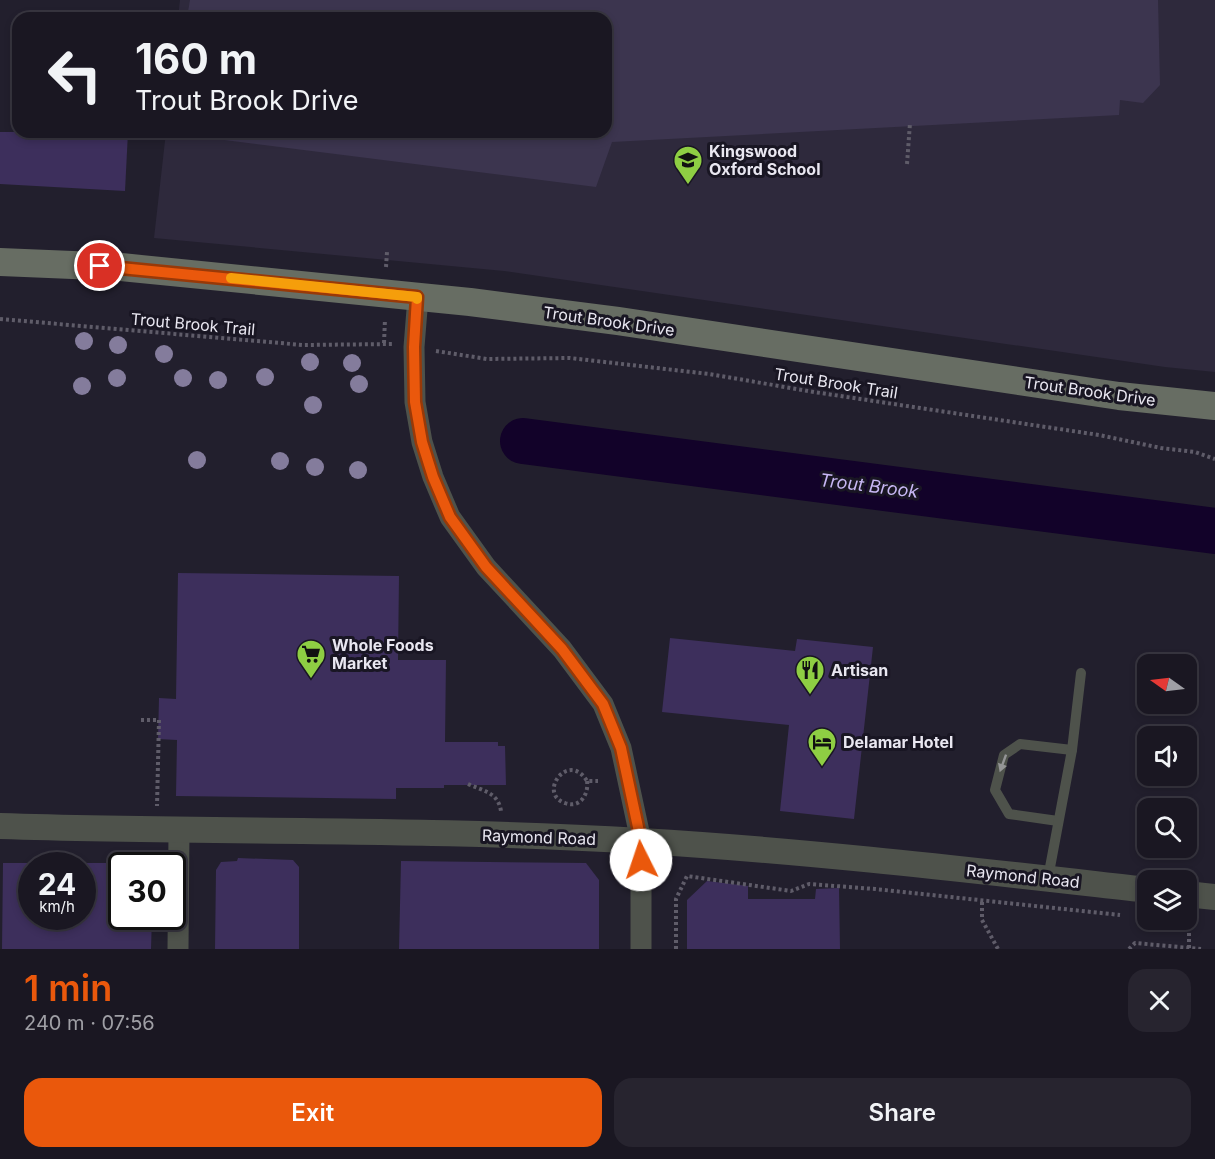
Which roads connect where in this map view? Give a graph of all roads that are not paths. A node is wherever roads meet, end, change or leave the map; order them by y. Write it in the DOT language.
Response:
graph roads {
  1 [pos="0,262"];
  2 [pos="417,297"];
  3 [pos="1215,406"];
  4 [pos="1081,673"];
  5 [pos="1072,750"];
  6 [pos="1058,821"];
  7 [pos="0,826"];
  8 [pos="179,831"];
  9 [pos="641,841"];
  10 [pos="1048,878"];
  11 [pos="1137,889"];
  12 [pos="1197,895"];
  13 [pos="1215,897"];
  14 [pos="178,949"];
  15 [pos="641,949"];
  1 -- 2 [label="main road, Trout Brook Drive"];
  2 -- 3 [label="main road, Trout Brook Drive"];
  2 -- 9 [label="street"];
  4 -- 5 [label="lane"];
  5 -- 6 [label="lane"];
  5 -- 6 [label="lane, one-way"];
  6 -- 10 [label="lane"];
  7 -- 8 [label="street, Raymond Road"];
  8 -- 9 [label="street, Raymond Road"];
  8 -- 14 [label="street"];
  9 -- 10 [label="street, Raymond Road"];
  9 -- 15 [label="street"];
  10 -- 11 [label="street, Raymond Road"];
  12 -- 13 [label="street"];
}
